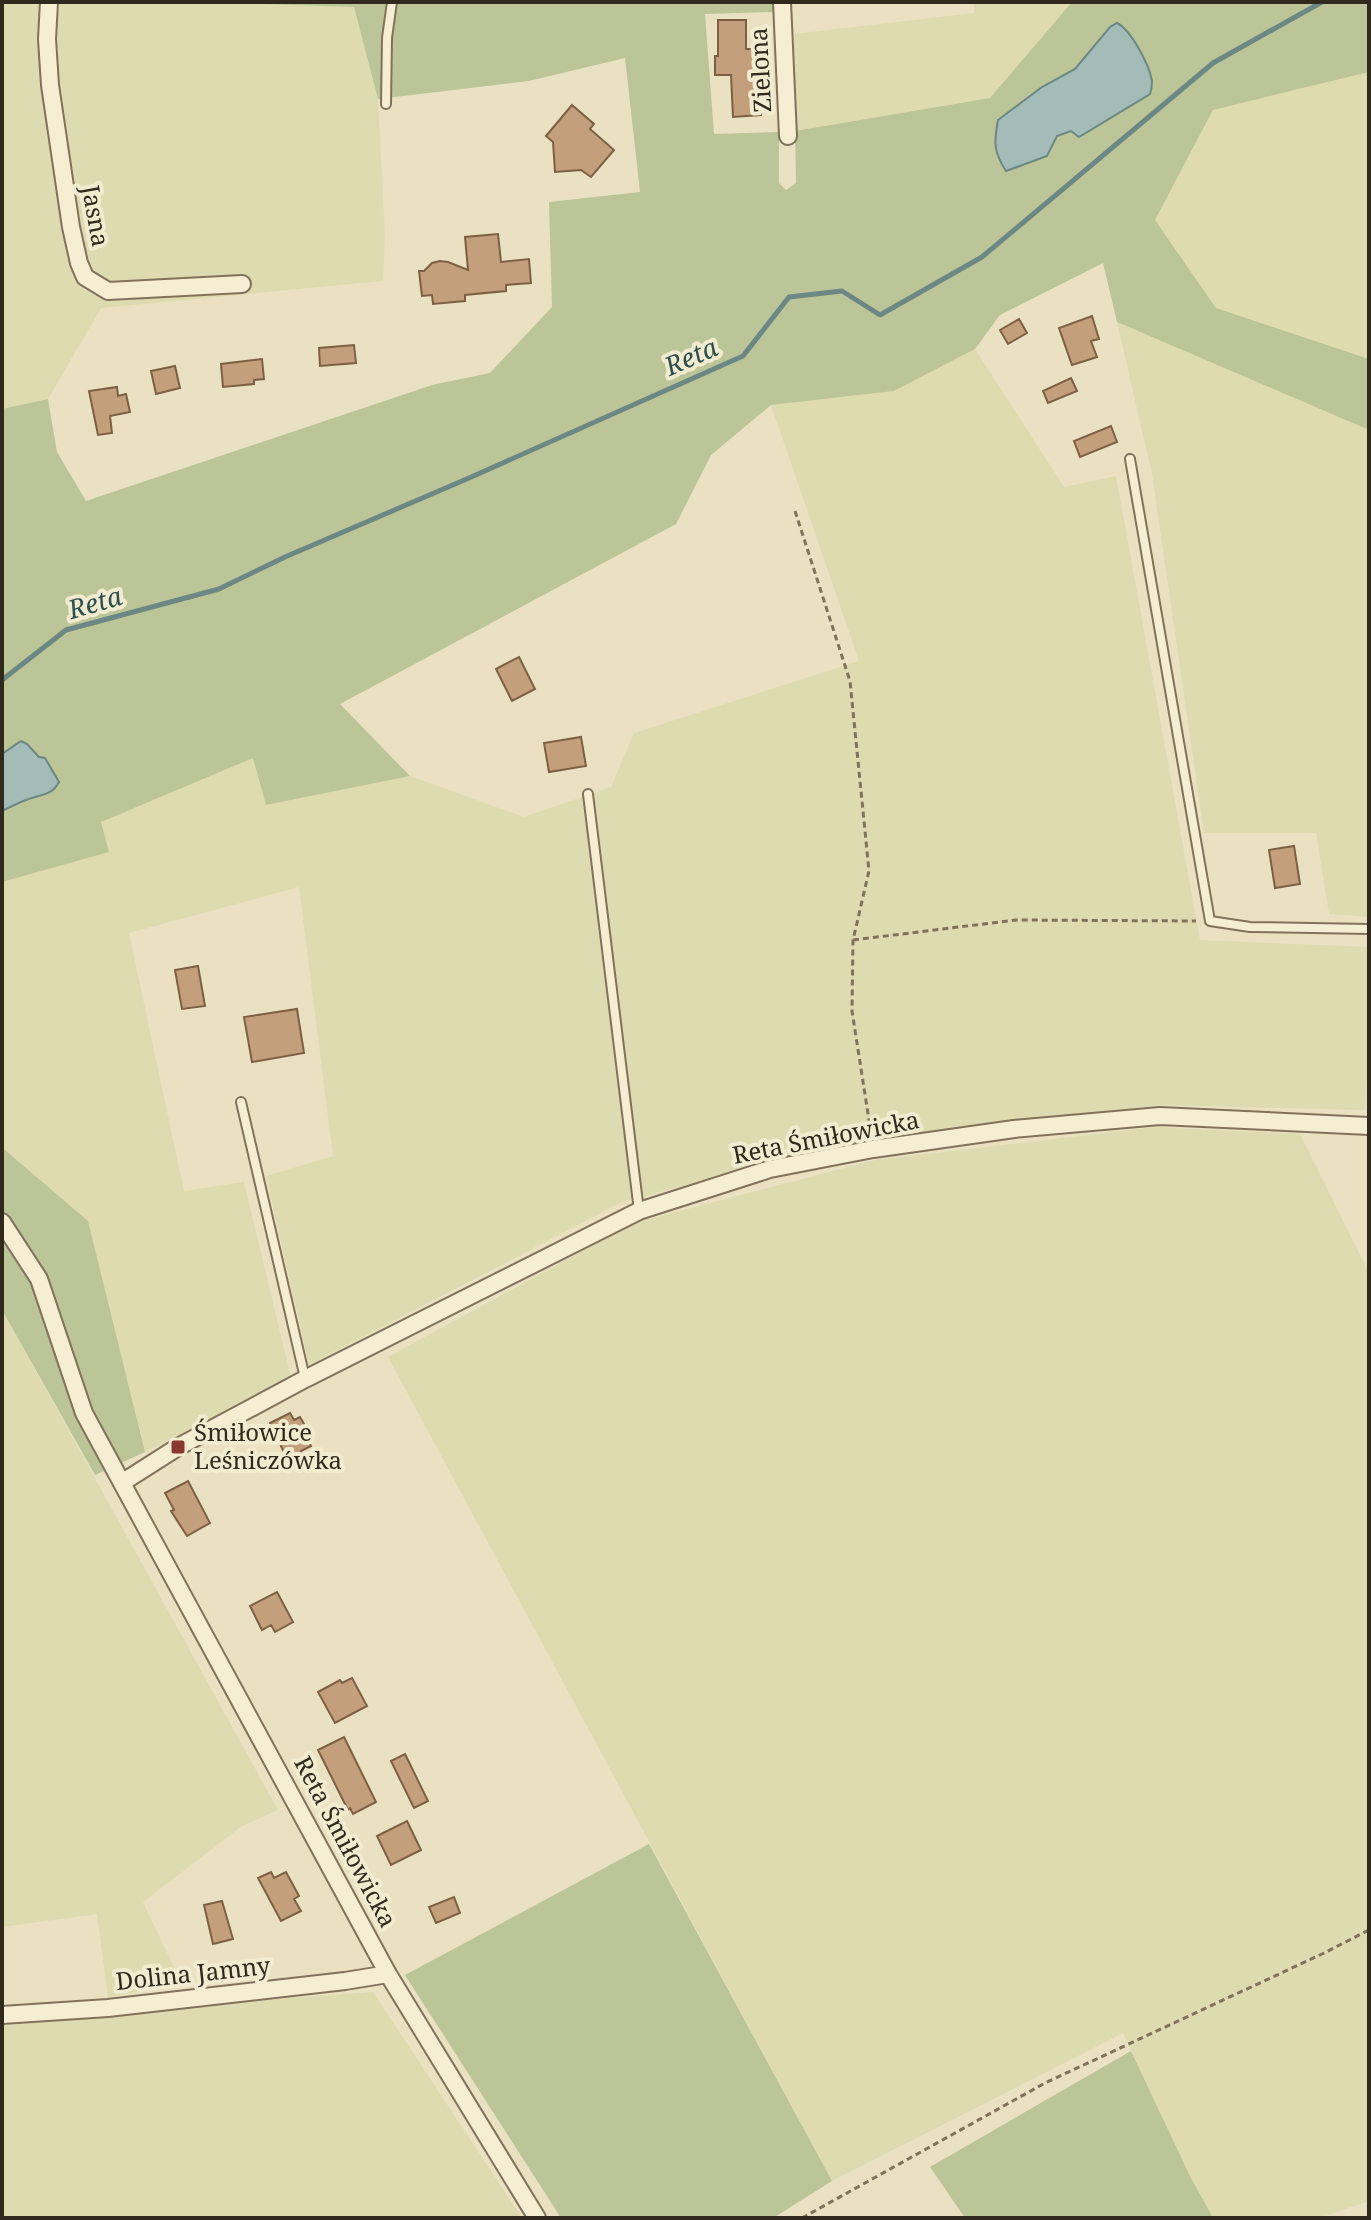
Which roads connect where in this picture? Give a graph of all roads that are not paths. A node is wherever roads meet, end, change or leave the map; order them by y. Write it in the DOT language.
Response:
graph roads {
  1 [pos="49,2"];
  2 [pos="392,2"];
  3 [pos="782,2"];
  4 [pos="386,104"];
  5 [pos="788,136"];
  6 [pos="242,284"];
  7 [pos="1130,459"];
  8 [pos="588,794"];
  9 [pos="1369,929"];
  10 [pos="241,1102"];
  11 [pos="1369,1126"];
  12 [pos="639,1211"];
  13 [pos="2,1222"];
  14 [pos="305,1379"];
  15 [pos="123,1482"];
  16 [pos="388,1974"];
  17 [pos="2,2015"];
  18 [pos="537,2218"];
  1 -- 6 [label="street, Jasna"];
  2 -- 4 [label="lane"];
  3 -- 5 [label="street, Zielona"];
  7 -- 9 [label="lane"];
  8 -- 12 [label="lane"];
  10 -- 14 [label="lane"];
  11 -- 12 [label="street, Reta Śmiłowicka"];
  12 -- 14 [label="street, Reta Śmiłowicka"];
  13 -- 15 [label="street, Reta Śmiłowicka"];
  14 -- 15 [label="street, Reta Śmiłowicka"];
  15 -- 16 [label="street, Reta Śmiłowicka"];
  16 -- 17 [label="street, Dolina Jamny"];
  16 -- 18 [label="street, Reta Śmiłowicka"];
}
